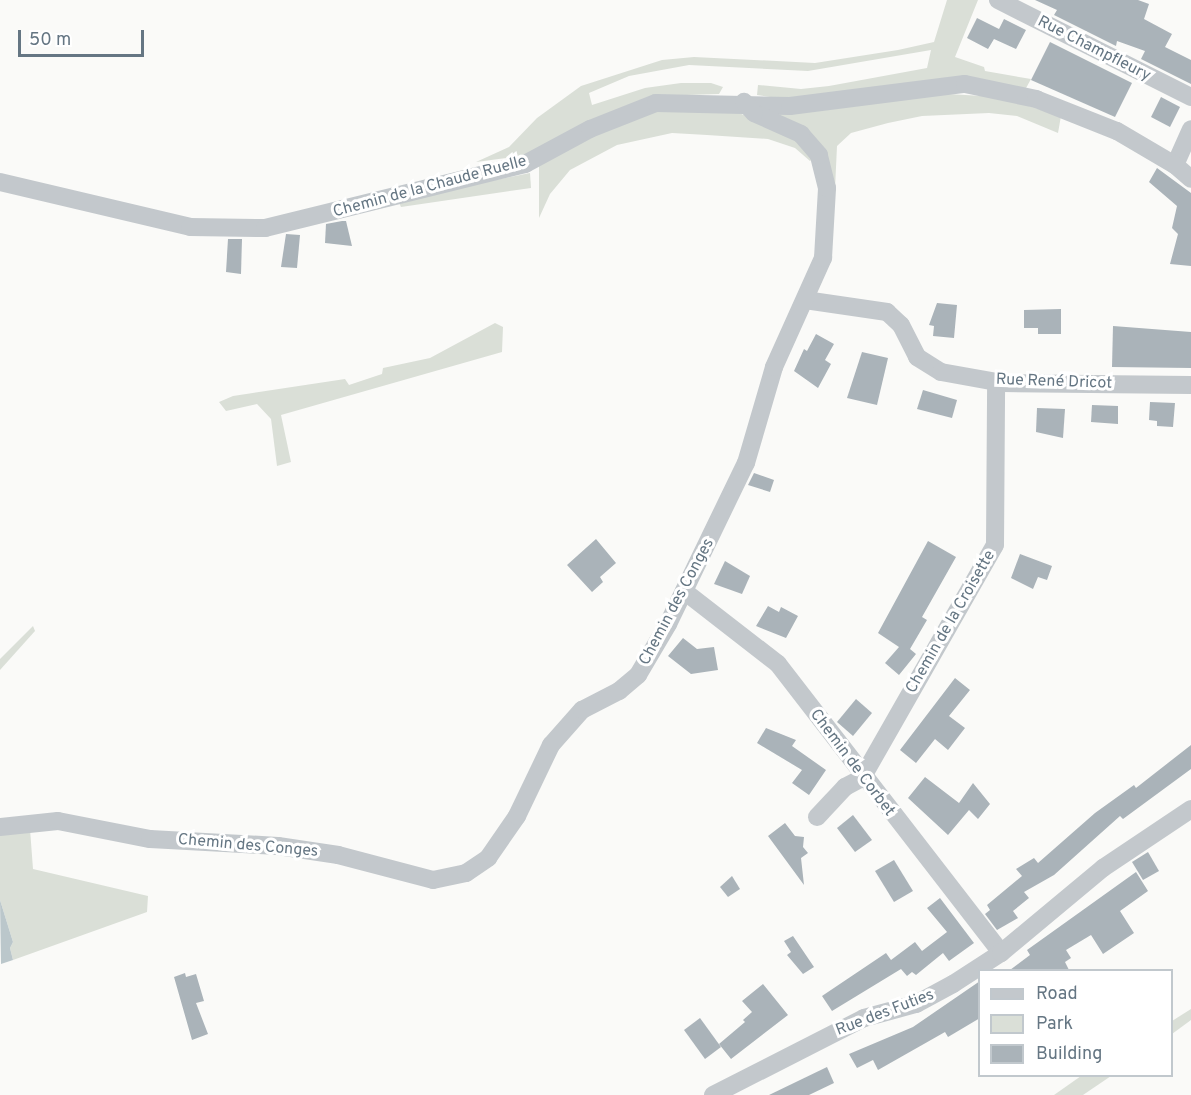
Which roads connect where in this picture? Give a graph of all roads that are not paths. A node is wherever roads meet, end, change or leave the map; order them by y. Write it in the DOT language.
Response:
graph roads {
  1 [pos="998,0"];
  2 [pos="1191,97"];
  3 [pos="744,102"];
  4 [pos="1191,129"];
  5 [pos="1175,165"];
  6 [pos="1191,179"];
  7 [pos="0,182"];
  8 [pos="805,300"];
  9 [pos="996,382"];
  10 [pos="1191,385"];
  11 [pos="684,591"];
  12 [pos="862,778"];
  13 [pos="1191,809"];
  14 [pos="817,817"];
  15 [pos="0,827"];
  16 [pos="1001,953"];
  17 [pos="713,1095"];
  1 -- 2 [label="street, Rue Champfleury"];
  3 -- 5 [label="street, Chemin de la Chaude Ruelle"];
  3 -- 7 [label="street, Chemin de la Chaude Ruelle"];
  3 -- 8 [label="street, Chemin des Conges"];
  4 -- 5 [label="street"];
  5 -- 6 [label="street, Chemin de la Chaude Ruelle"];
  8 -- 9 [label="street, Rue René Dricot"];
  8 -- 11 [label="street, Chemin des Conges"];
  9 -- 10 [label="street, Rue René Dricot"];
  9 -- 12 [label="street, Chemin de la Croisette"];
  11 -- 12 [label="street, Chemin de Corbet"];
  11 -- 15 [label="street, Chemin des Conges"];
  12 -- 14 [label="street"];
  12 -- 16 [label="street, Chemin de Corbet"];
  13 -- 16 [label="street, Rue des Futies"];
  16 -- 17 [label="street, Rue des Futies"];
}
